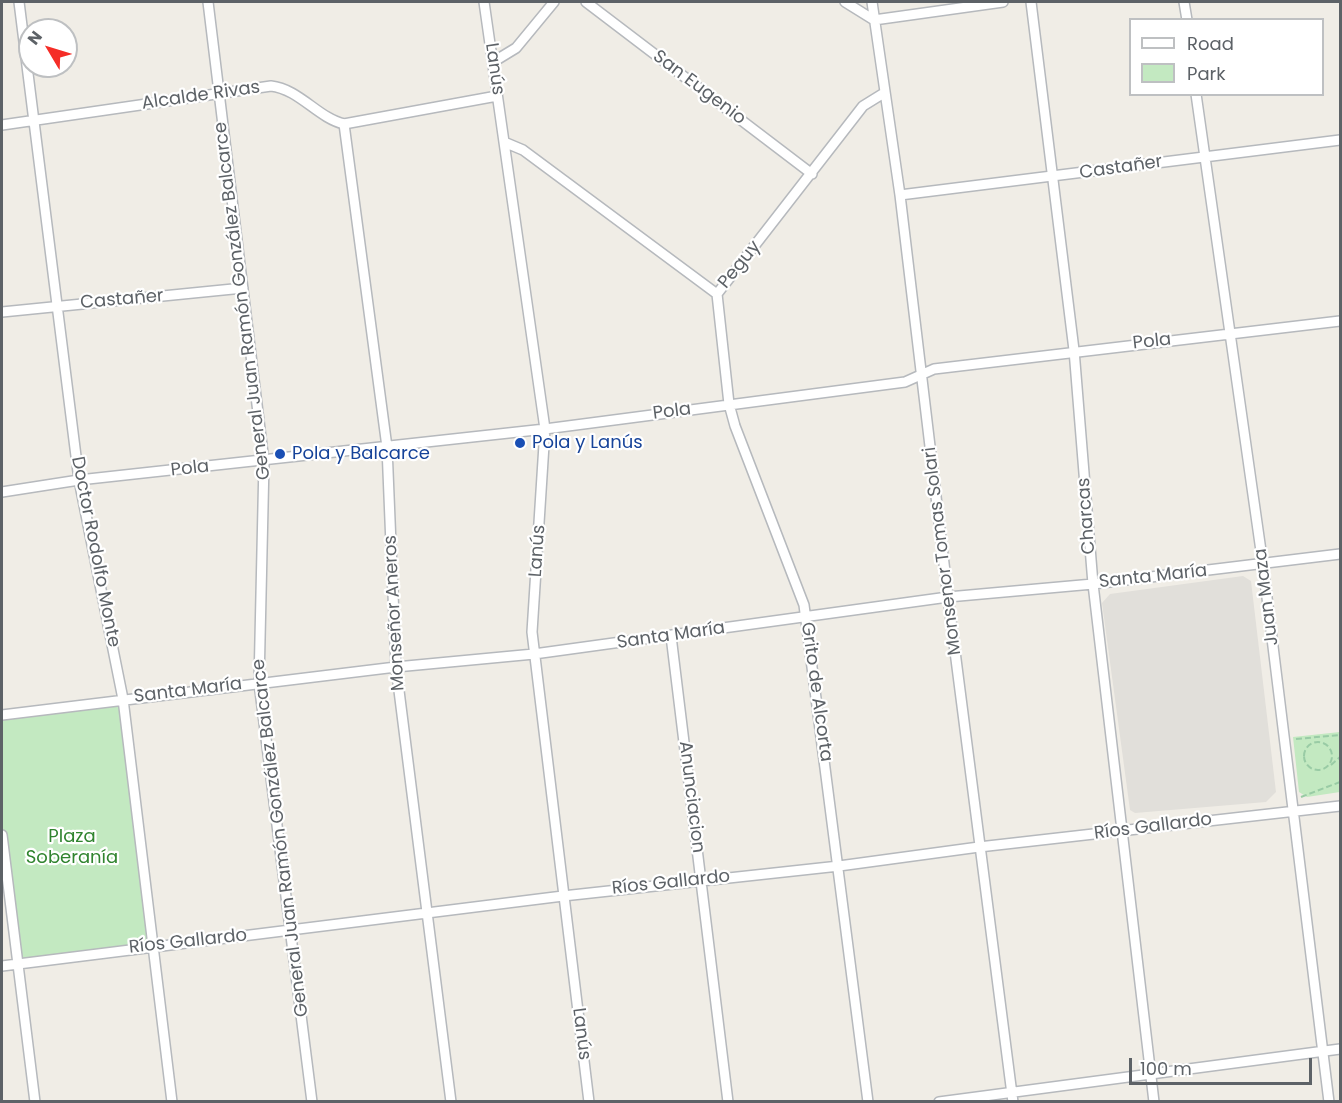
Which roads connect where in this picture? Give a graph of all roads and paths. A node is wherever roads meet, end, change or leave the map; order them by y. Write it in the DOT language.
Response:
graph roads {
  1 [pos="19,2"];
  2 [pos="208,2"];
  3 [pos="484,2"];
  4 [pos="554,2"];
  5 [pos="586,2"];
  6 [pos="845,2"];
  7 [pos="872,2"];
  8 [pos="1003,2"];
  9 [pos="1031,2"];
  10 [pos="1184,2"];
  11 [pos="1186,18"];
  12 [pos="874,20"];
  13 [pos="493,62"];
  14 [pos="219,93"];
  15 [pos="884,93"];
  16 [pos="497,96"];
  17 [pos="1196,96"];
  18 [pos="33,120"];
  19 [pos="344,124"];
  20 [pos="2,125"];
  21 [pos="1341,140"];
  22 [pos="504,142"];
  23 [pos="1204,157"];
  24 [pos="812,174"];
  25 [pos="1053,178"];
  26 [pos="900,195"];
  27 [pos="243,288"];
  28 [pos="717,294"];
  29 [pos="57,306"];
  30 [pos="2,312"];
  31 [pos="1341,321"];
  32 [pos="1230,334"];
  33 [pos="1074,350"];
  34 [pos="922,375"];
  35 [pos="729,404"];
  36 [pos="545,429"];
  37 [pos="387,447"];
  38 [pos="264,462"];
  39 [pos="79,480"];
  40 [pos="2,492"];
  41 [pos="1341,554"];
  42 [pos="1263,565"];
  43 [pos="1093,584"];
  44 [pos="948,597"];
  45 [pos="806,617"];
  46 [pos="671,636"];
  47 [pos="534,654"];
  48 [pos="396,667"];
  49 [pos="259,683"];
  50 [pos="123,699"];
  51 [pos="2,715"];
  52 [pos="1339,735"];
  53 [pos="1283,741"];
  54 [pos="1341,757"];
  55 [pos="1328,767"];
  56 [pos="1341,782"];
  57 [pos="1291,799"];
  58 [pos="1341,806"];
  59 [pos="1292,811"];
  60 [pos="1122,831"];
  61 [pos="2,835"];
  62 [pos="980,847"];
  63 [pos="839,866"];
  64 [pos="702,879"];
  65 [pos="563,896"];
  66 [pos="428,913"];
  67 [pos="290,931"];
  68 [pos="153,945"];
  69 [pos="17,964"];
  70 [pos="2,966"];
  71 [pos="1341,1049"];
  72 [pos="1322,1052"];
  73 [pos="1151,1075"];
  74 [pos="1013,1097"];
  75 [pos="35,1101"];
  76 [pos="172,1101"];
  77 [pos="312,1101"];
  78 [pos="451,1101"];
  79 [pos="589,1101"];
  80 [pos="728,1101"];
  81 [pos="868,1101"];
  82 [pos="939,1101"];
  83 [pos="1154,1101"];
  84 [pos="1329,1101"];
  1 -- 18 [label="street, Doctor Rodolfo Monte"];
  2 -- 14 [label="street, General Juan Ramón González Balcarce"];
  3 -- 13 [label="street, Lanús"];
  4 -- 13 [label="street"];
  5 -- 24 [label="street, San Eugenio"];
  6 -- 12 [label="street"];
  7 -- 12 [label="street, Monsenor Tomas Solari"];
  8 -- 12 [label="street"];
  9 -- 25 [label="street, Charcas"];
  10 -- 11 [label="street"];
  12 -- 15 [label="street, Monsenor Tomas Solari"];
  13 -- 16 [label="street, Lanús"];
  14 -- 18 [label="street, Alcalde Rivas"];
  14 -- 19 [label="street, Alcalde Rivas"];
  14 -- 27 [label="street, General Juan Ramón González Balcarce"];
  15 -- 24 [label="street, Peguy"];
  15 -- 26 [label="street, Monsenor Tomas Solari"];
  16 -- 19 [label="street"];
  16 -- 22 [label="street, Lanús"];
  17 -- 23 [label="street, Juan Maza"];
  18 -- 20 [label="street, Alcalde Rivas"];
  18 -- 29 [label="street, Doctor Rodolfo Monte"];
  19 -- 37 [label="street, Monseñor Aneros"];
  21 -- 23 [label="street, Castañer"];
  22 -- 28 [label="street, Peguy"];
  22 -- 36 [label="street, Lanús"];
  23 -- 25 [label="street, Castañer"];
  23 -- 32 [label="street, Juan Maza"];
  24 -- 28 [label="street, Peguy"];
  25 -- 26 [label="street, Castañer"];
  25 -- 33 [label="street, Charcas"];
  26 -- 34 [label="street, Monsenor Tomas Solari"];
  27 -- 29 [label="street, Castañer"];
  27 -- 38 [label="street, General Juan Ramón González Balcarce"];
  28 -- 35 [label="street, Grito de Alcorta"];
  29 -- 30 [label="street, Castañer"];
  29 -- 39 [label="street, Doctor Rodolfo Monte"];
  31 -- 32 [label="street, Pola"];
  32 -- 33 [label="street, Pola"];
  32 -- 42 [label="street, Juan Maza"];
  33 -- 34 [label="street, Pola"];
  33 -- 43 [label="street, Charcas"];
  34 -- 35 [label="street, Pola"];
  34 -- 44 [label="street, Monsenor Tomas Solari"];
  35 -- 36 [label="street, Pola"];
  35 -- 45 [label="street, Grito de Alcorta"];
  36 -- 37 [label="street, Pola"];
  36 -- 47 [label="street, Lanús"];
  37 -- 38 [label="street, Pola"];
  37 -- 48 [label="street, Monseñor Aneros"];
  38 -- 39 [label="street, Pola"];
  38 -- 49 [label="street, General Juan Ramón González Balcarce"];
  39 -- 40 [label="street, Pola"];
  39 -- 50 [label="street, Doctor Rodolfo Monte"];
  41 -- 42 [label="street, Santa María"];
  42 -- 43 [label="street, Santa María"];
  42 -- 53 [label="street, Juan Maza"];
  43 -- 44 [label="street, Santa María"];
  43 -- 60 [label="street, Charcas"];
  44 -- 45 [label="street, Santa María"];
  44 -- 62 [label="street, Monsenor Tomas Solari"];
  45 -- 46 [label="street, Santa María"];
  45 -- 63 [label="street, Grito de Alcorta"];
  46 -- 47 [label="street, Santa María"];
  46 -- 64 [label="street, Anunciacion"];
  47 -- 48 [label="street, Santa María"];
  47 -- 65 [label="street, Lanús"];
  48 -- 49 [label="street, Santa María"];
  48 -- 66 [label="street, Monseñor Aneros"];
  49 -- 50 [label="street, Santa María"];
  49 -- 67 [label="street, General Juan Ramón González Balcarce"];
  50 -- 51 [label="street, Santa María"];
  50 -- 68 [label="street, Doctor Rodolfo Monte"];
  52 -- 53 [label="path"];
  53 -- 57 [label="street, Juan Maza"];
  54 -- 55 [label="path"];
  55 -- 55 [label="path"];
  56 -- 57 [label="path"];
  57 -- 59 [label="street, Juan Maza"];
  58 -- 59 [label="street, Ríos Gallardo"];
  59 -- 60 [label="street, Ríos Gallardo"];
  59 -- 72 [label="street, Juan Maza"];
  60 -- 62 [label="street, Ríos Gallardo"];
  60 -- 73 [label="street, Charcas"];
  61 -- 69 [label="street"];
  62 -- 63 [label="street, Ríos Gallardo"];
  62 -- 74 [label="street, Monsenor Tomas Solari"];
  63 -- 64 [label="street, Ríos Gallardo"];
  63 -- 81 [label="street, Grito de Alcorta"];
  64 -- 65 [label="street, Ríos Gallardo"];
  64 -- 80 [label="street, Anunciacion"];
  65 -- 66 [label="street, Ríos Gallardo"];
  65 -- 79 [label="street, Lanús"];
  66 -- 67 [label="street, Ríos Gallardo"];
  66 -- 78 [label="street, Monseñor Aneros"];
  67 -- 68 [label="street, Ríos Gallardo"];
  67 -- 77 [label="street, General Juan Ramón González Balcarce"];
  68 -- 69 [label="street, Ríos Gallardo"];
  68 -- 76 [label="street, Doctor Rodolfo Monte"];
  69 -- 70 [label="street, Ríos Gallardo"];
  69 -- 75 [label="street"];
  71 -- 72 [label="street"];
  72 -- 73 [label="street"];
  72 -- 84 [label="street, Juan Maza"];
  73 -- 74 [label="street"];
  73 -- 83 [label="street, Charcas"];
  74 -- 82 [label="street"];
}
